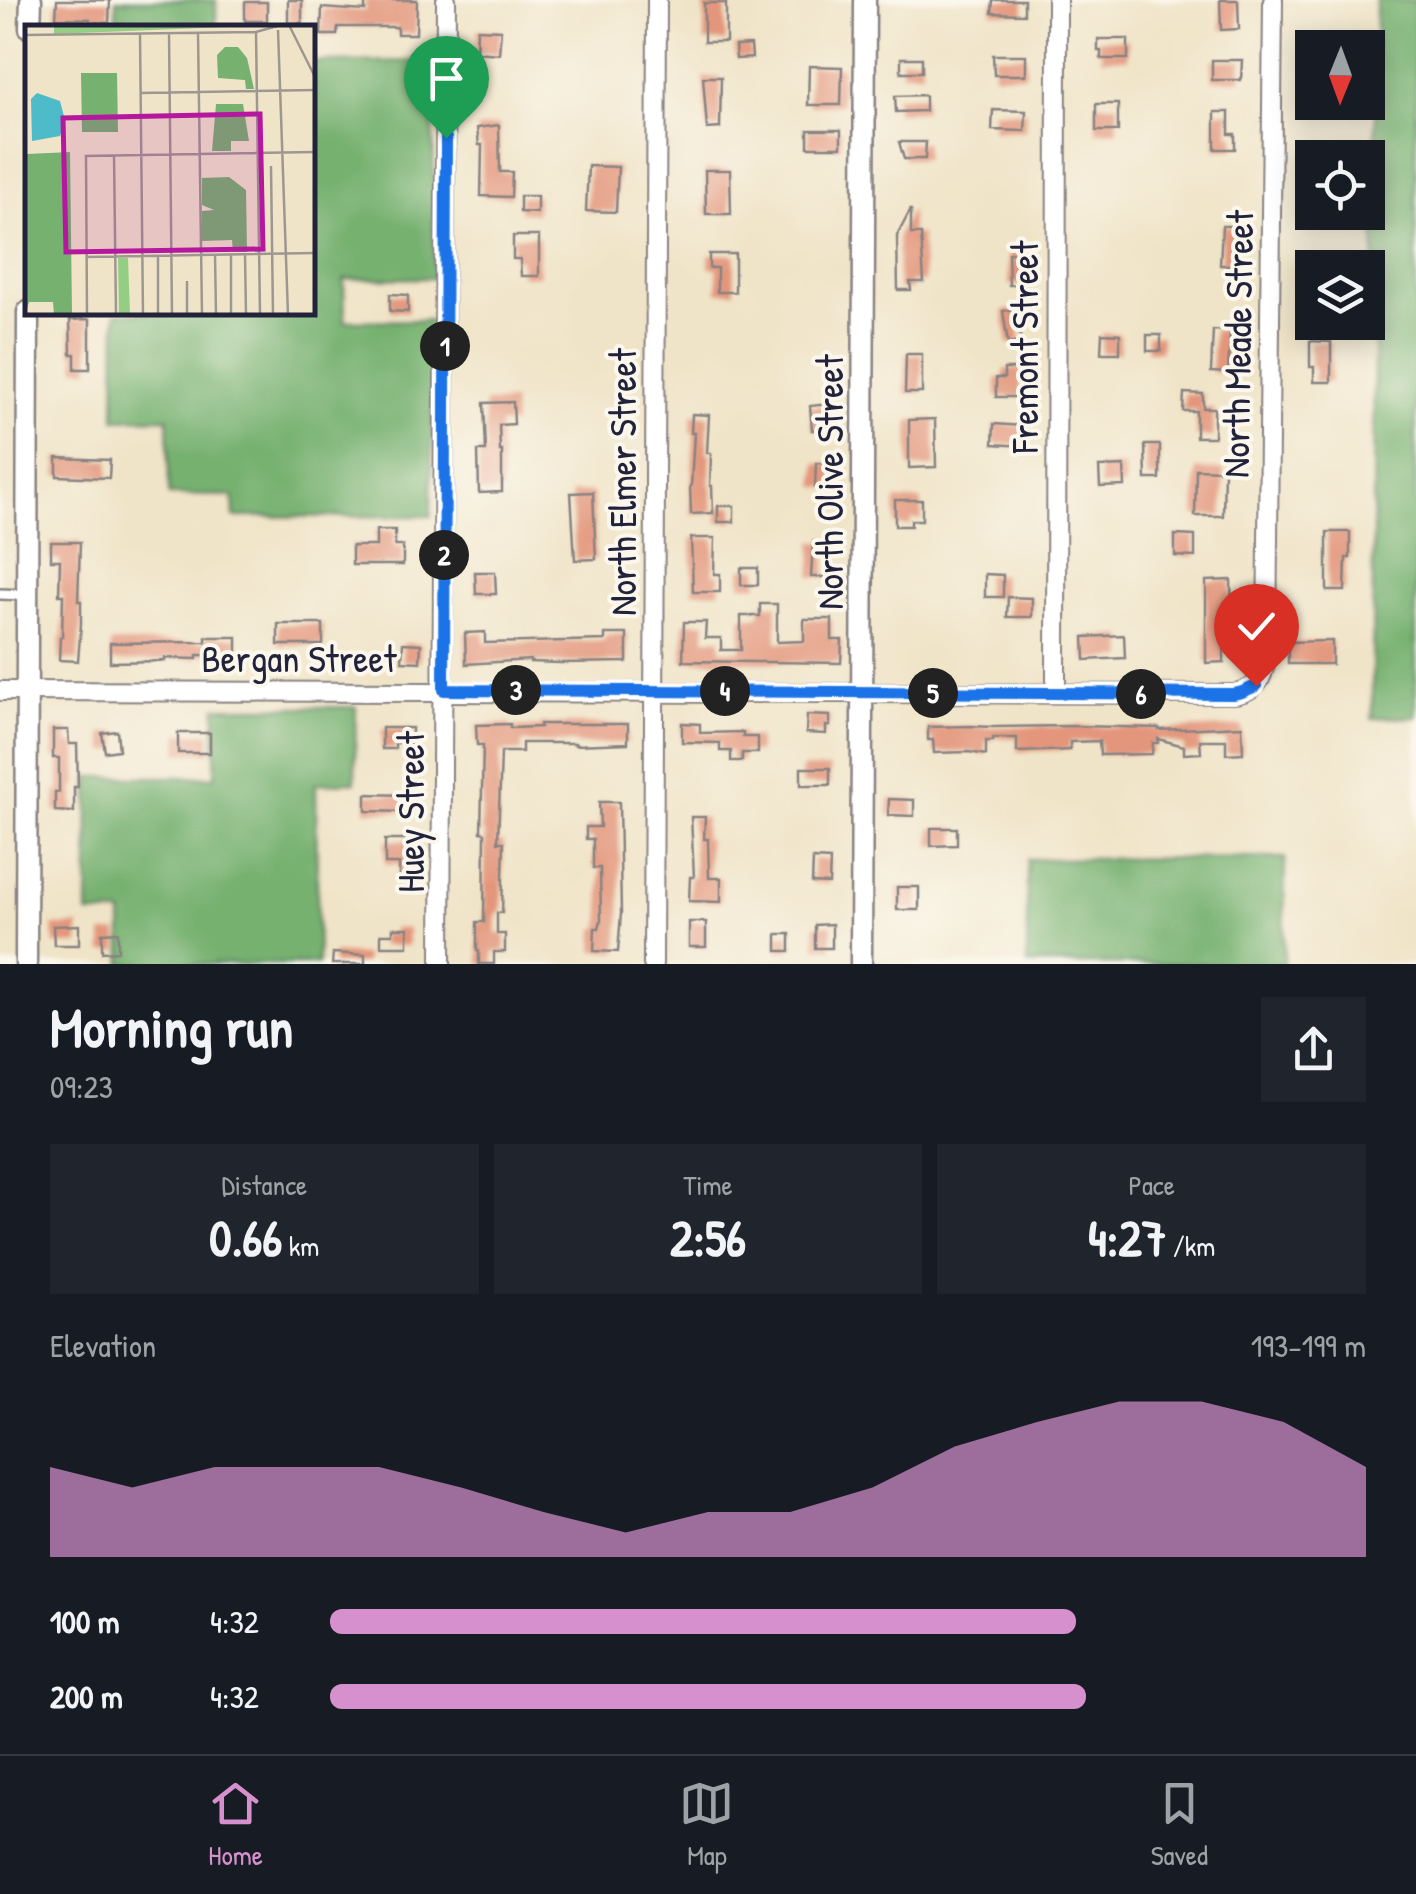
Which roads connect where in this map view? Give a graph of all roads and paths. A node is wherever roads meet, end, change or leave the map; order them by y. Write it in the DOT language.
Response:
graph roads {
  1 [pos="446,0"];
  2 [pos="657,0"];
  3 [pos="865,0"];
  4 [pos="1057,0"];
  5 [pos="1273,0"];
  6 [pos="28,315"];
  7 [pos="0,594"];
  8 [pos="27,595"];
  9 [pos="1256,686"];
  10 [pos="0,690"];
  11 [pos="27,690"];
  12 [pos="444,690"];
  13 [pos="654,691"];
  14 [pos="862,693"];
  15 [pos="1056,694"];
  16 [pos="26,964"];
  17 [pos="442,964"];
  18 [pos="652,964"];
  19 [pos="862,964"];
  1 -- 12 [label="street, Huey Street"];
  2 -- 13 [label="street, North Elmer Street"];
  3 -- 14 [label="street, North Olive Street"];
  4 -- 15 [label="street, Fremont Street"];
  5 -- 9 [label="street, North Meade Street"];
  6 -- 8 [label="street"];
  7 -- 8 [label="lane"];
  8 -- 11 [label="street"];
  9 -- 15 [label="street, Bergan Street"];
  10 -- 11 [label="street, Bergan Street"];
  11 -- 12 [label="street, Bergan Street"];
  11 -- 16 [label="street"];
  12 -- 13 [label="street, Bergan Street"];
  12 -- 17 [label="street, Huey Street"];
  13 -- 14 [label="street, Bergan Street"];
  13 -- 18 [label="street, North Elmer Street"];
  14 -- 15 [label="street, Bergan Street"];
  14 -- 19 [label="street, North Olive Street"];
}
